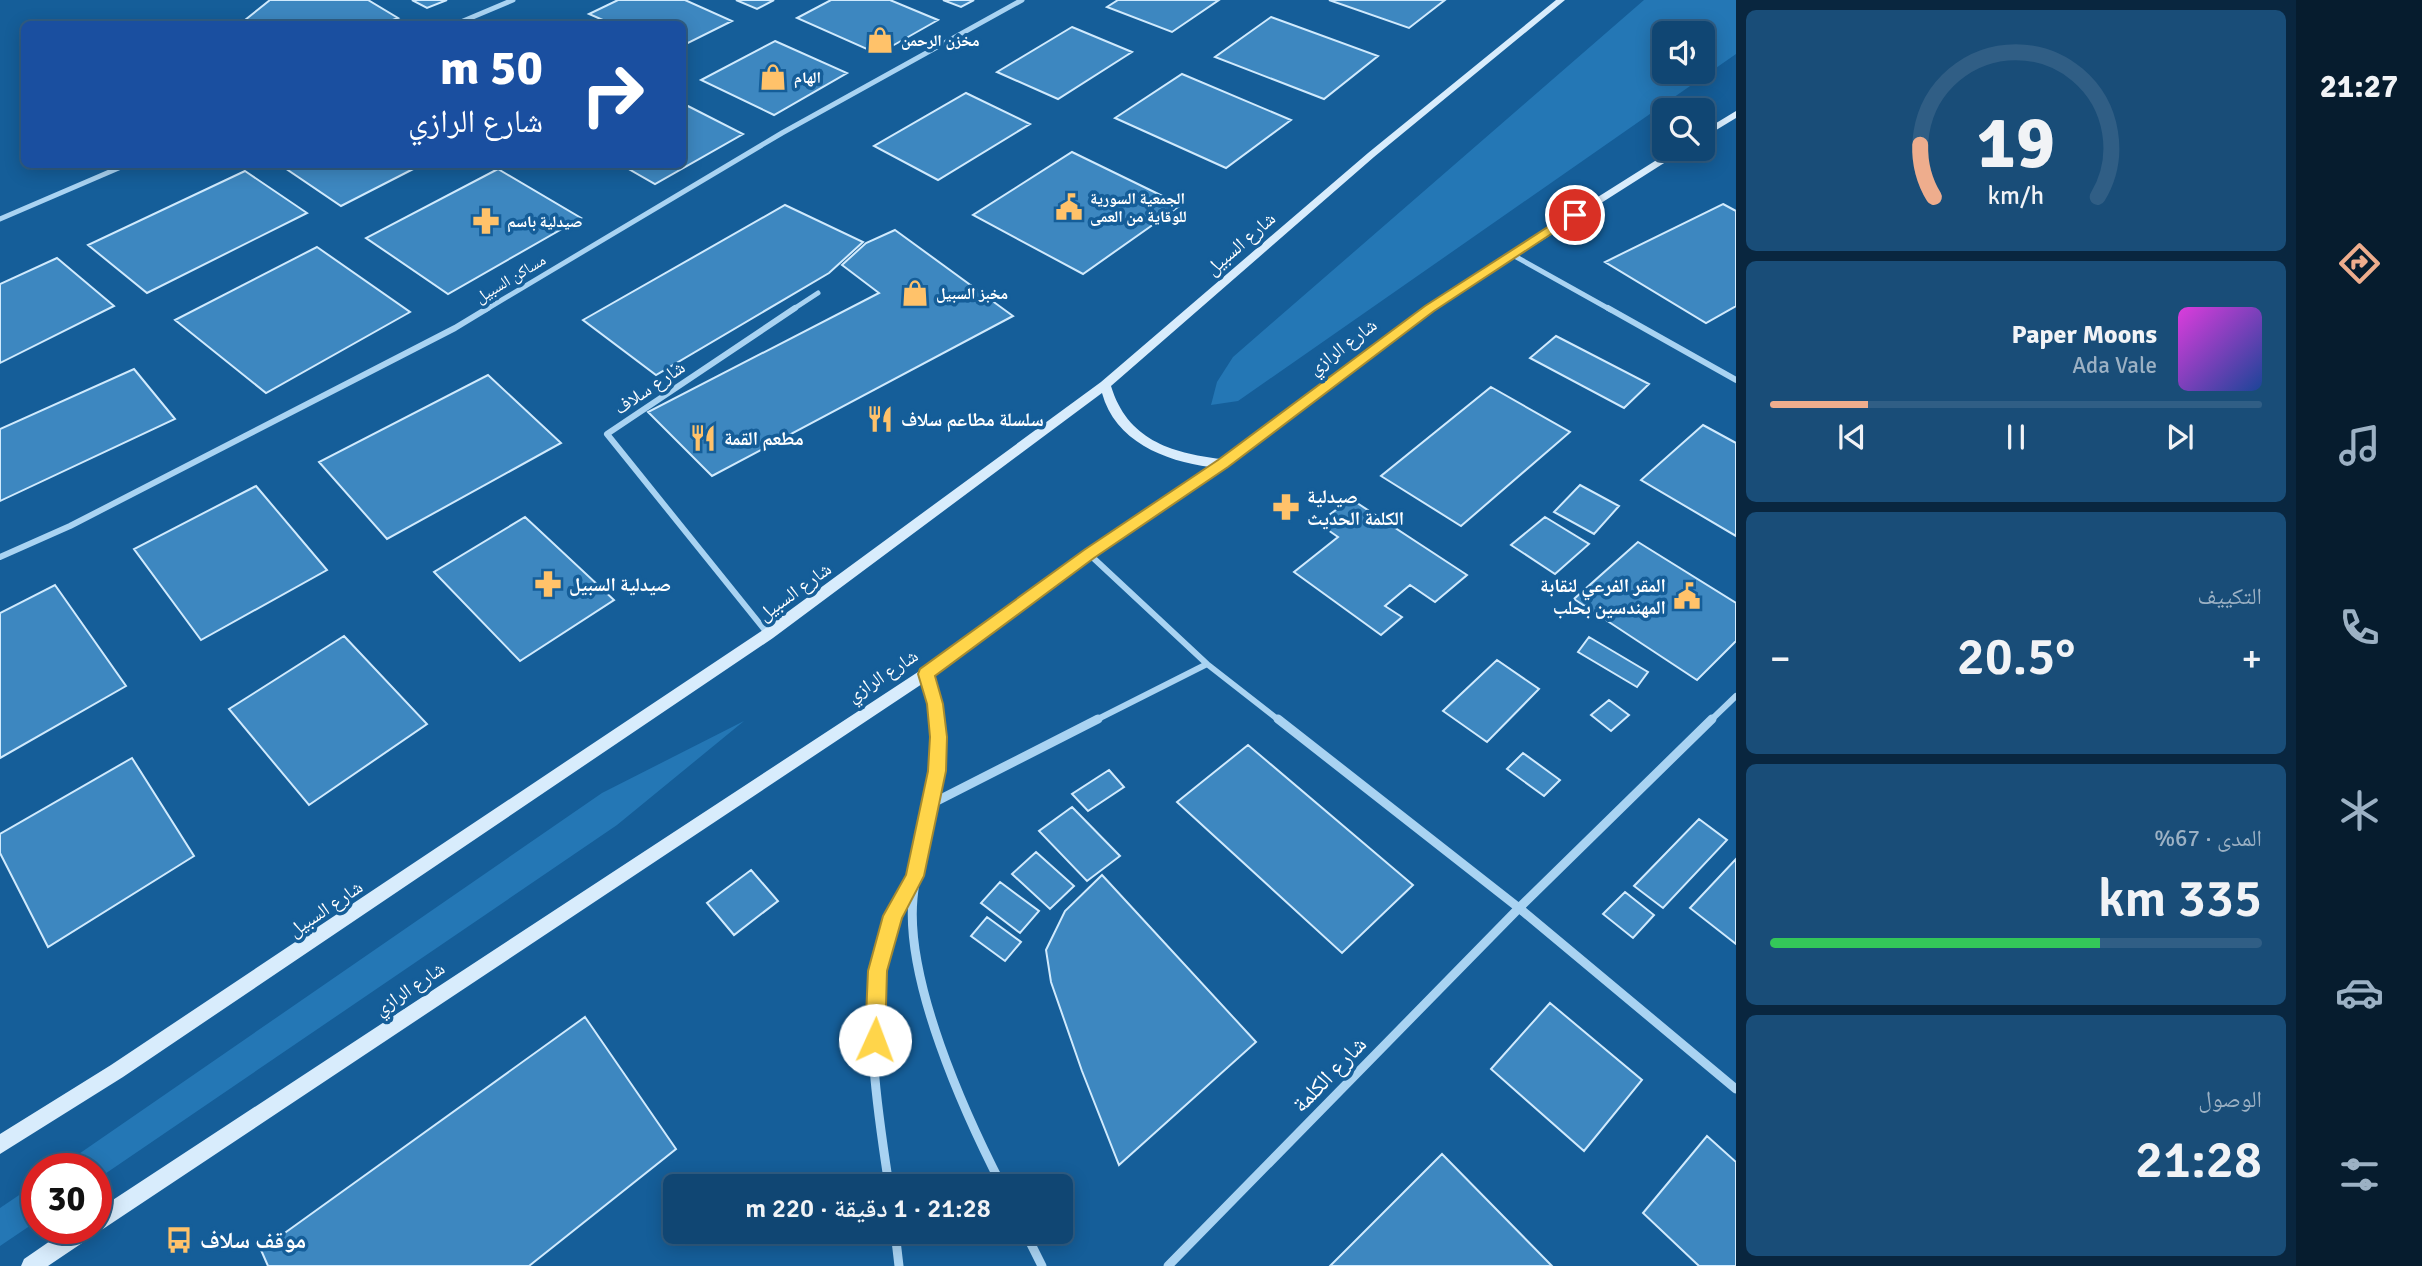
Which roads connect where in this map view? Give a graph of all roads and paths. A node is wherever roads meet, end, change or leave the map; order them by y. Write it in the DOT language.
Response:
graph roads {
  1 [pos="513,0"];
  2 [pos="1022,0"];
  3 [pos="1561,0"];
  4 [pos="463,21"];
  5 [pos="1736,114"];
  6 [pos="1715,127"];
  7 [pos="1661,161"];
  8 [pos="119,168"];
  9 [pos="0,219"];
  10 [pos="1511,254"];
  11 [pos="818,293"];
  12 [pos="1736,369"];
  13 [pos="1727,374"];
  14 [pos="1736,380"];
  15 [pos="1104,385"];
  16 [pos="1223,464"];
  17 [pos="1089,554"];
  18 [pos="0,557"];
  19 [pos="768,634"];
  20 [pos="1207,664"];
  21 [pos="926,674"];
  22 [pos="1736,696"];
  23 [pos="929,805"];
  24 [pos="915,876"];
  25 [pos="1519,908"];
  26 [pos="1736,1089"];
  27 [pos="0,1145"];
  28 [pos="887,1174"];
  29 [pos="996,1174"];
  30 [pos="112,1211"];
  31 [pos="63,1244"];
  32 [pos="896,1244"];
  33 [pos="1031,1244"];
  34 [pos="30,1266"];
  35 [pos="899,1266"];
  36 [pos="1042,1266"];
  37 [pos="1168,1266"];
  1 -- 4 [label="street"];
  2 -- 18 [label="street, مساكن السبيل"];
  3 -- 15 [label="main road, شارع السبيل"];
  5 -- 6 [label="main road"];
  7 -- 10 [label="main road, شارع الرازي"];
  8 -- 9 [label="street"];
  10 -- 13 [label="street"];
  10 -- 16 [label="main road, شارع الرازي"];
  11 -- 19 [label="street, شارع سلاف"];
  12 -- 13 [label="street"];
  13 -- 14 [label="street"];
  15 -- 16 [label="main road"];
  15 -- 19 [label="main road, شارع السبيل"];
  16 -- 17 [label="main road, شارع الرازي"];
  17 -- 20 [label="street"];
  17 -- 21 [label="main road, شارع الرازي"];
  19 -- 27 [label="main road, شارع السبيل"];
  20 -- 23 [label="street"];
  20 -- 25 [label="street"];
  21 -- 23 [label="street"];
  21 -- 30 [label="main road, شارع الرازي"];
  22 -- 25 [label="street, شارع الكلمة"];
  23 -- 24 [label="street"];
  24 -- 28 [label="street"];
  24 -- 29 [label="street"];
  25 -- 26 [label="street"];
  25 -- 37 [label="street, شارع الكلمة"];
  31 -- 34 [label="main road"];
  32 -- 35 [label="street"];
  33 -- 36 [label="street"];
}
